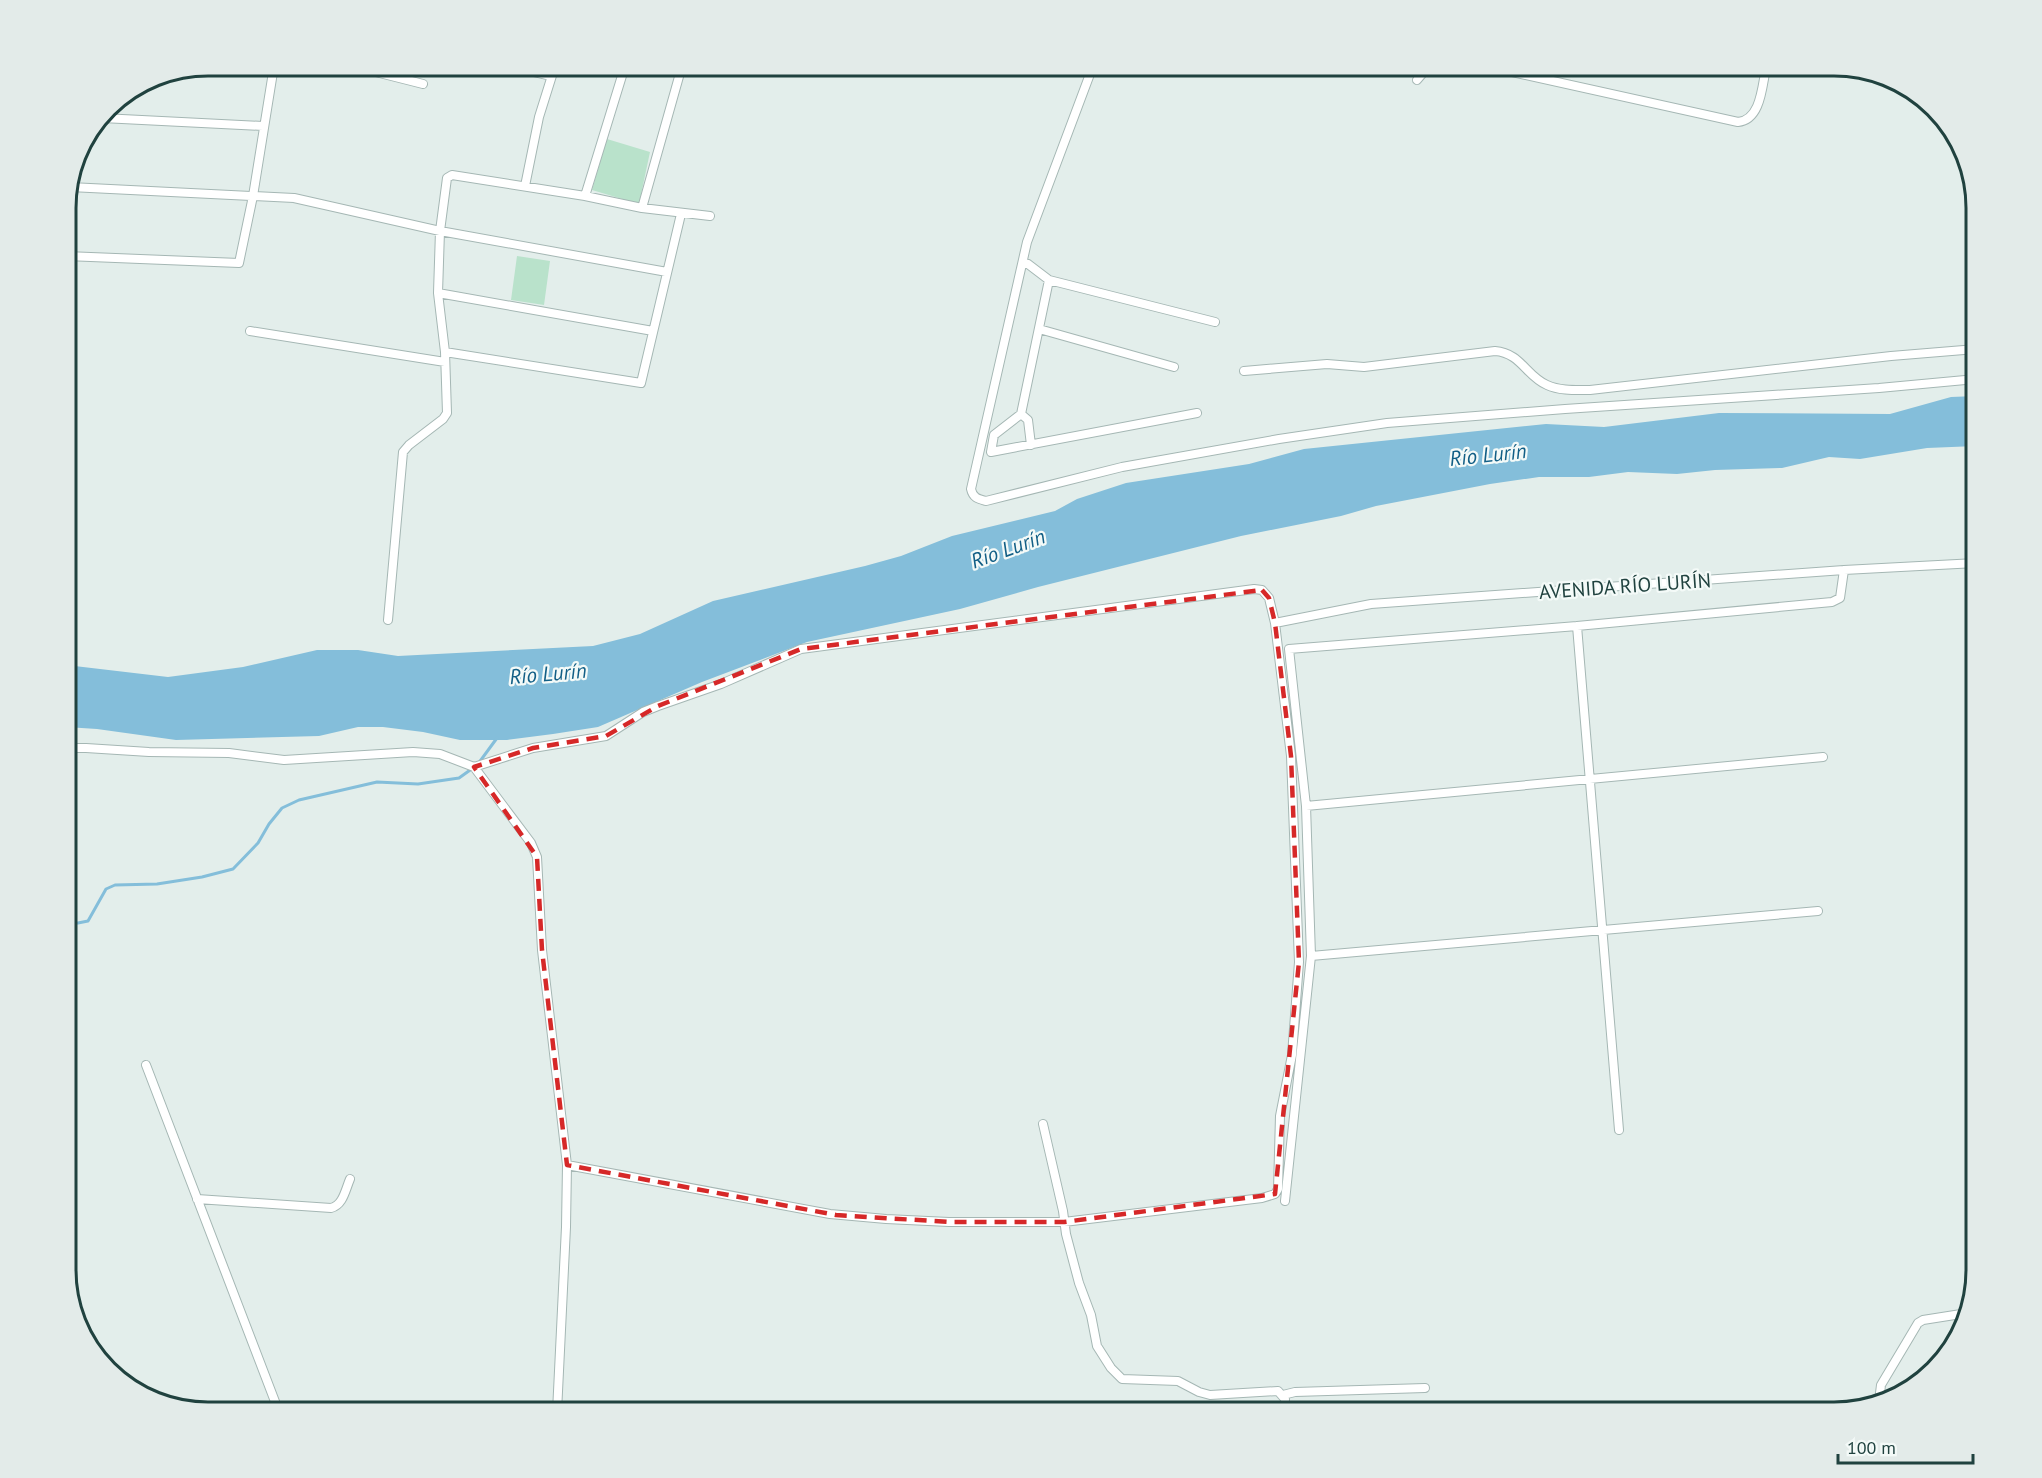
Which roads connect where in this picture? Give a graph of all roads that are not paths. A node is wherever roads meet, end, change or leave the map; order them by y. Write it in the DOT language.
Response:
graph roads {
  1 [pos="272,76"];
  2 [pos="390,76"];
  3 [pos="551,76"];
  4 [pos="622,76"];
  5 [pos="679,76"];
  6 [pos="1089,76"];
  7 [pos="1420,76"];
  8 [pos="1530,76"];
  9 [pos="1764,76"];
  10 [pos="1417,80"];
  11 [pos="423,84"];
  12 [pos="112,118"];
  13 [pos="263,126"];
  14 [pos="525,186"];
  15 [pos="78,187"];
  16 [pos="253,196"];
  17 [pos="585,196"];
  18 [pos="642,208"];
  19 [pos="681,214"];
  20 [pos="710,216"];
  21 [pos="440,231"];
  22 [pos="77,256"];
  23 [pos="1023,263"];
  24 [pos="667,272"];
  25 [pos="1049,280"];
  26 [pos="438,293"];
  27 [pos="1215,322"];
  28 [pos="1039,329"];
  29 [pos="250,331"];
  30 [pos="653,331"];
  31 [pos="1966,350"];
  32 [pos="445,352"];
  33 [pos="445,362"];
  34 [pos="1174,367"];
  35 [pos="1244,371"];
  36 [pos="1966,380"];
  37 [pos="1197,413"];
  38 [pos="1021,414"];
  39 [pos="1031,444"];
  40 [pos="1966,564"];
  41 [pos="1844,570"];
  42 [pos="388,620"];
  43 [pos="1275,623"];
  44 [pos="1577,626"];
  45 [pos="77,749"];
  46 [pos="1823,757"];
  47 [pos="474,767"];
  48 [pos="1589,778"];
  49 [pos="1306,806"];
  50 [pos="1818,911"];
  51 [pos="1602,929"];
  52 [pos="1311,956"];
  53 [pos="146,1065"];
  54 [pos="1042,1124"];
  55 [pos="1619,1130"];
  56 [pos="567,1165"];
  57 [pos="350,1179"];
  58 [pos="197,1199"];
  59 [pos="1285,1201"];
  60 [pos="1064,1222"];
  61 [pos="1957,1315"];
  62 [pos="1425,1388"];
  63 [pos="1880,1392"];
  64 [pos="1283,1395"];
  65 [pos="275,1402"];
  66 [pos="557,1402"];
  67 [pos="1285,1402"];
  1 -- 13 [label="street"];
  2 -- 11 [label="street"];
  3 -- 14 [label="street"];
  4 -- 17 [label="street"];
  5 -- 18 [label="street"];
  6 -- 23 [label="street"];
  7 -- 10 [label="street"];
  8 -- 9 [label="street"];
  12 -- 13 [label="street"];
  13 -- 16 [label="street"];
  14 -- 17 [label="street"];
  14 -- 21 [label="street"];
  15 -- 16 [label="street"];
  16 -- 21 [label="street"];
  16 -- 22 [label="street"];
  17 -- 18 [label="street"];
  18 -- 19 [label="street"];
  19 -- 20 [label="street"];
  19 -- 24 [label="street"];
  21 -- 24 [label="street"];
  21 -- 26 [label="street"];
  23 -- 25 [label="street"];
  23 -- 36 [label="street"];
  24 -- 30 [label="street"];
  25 -- 27 [label="street"];
  25 -- 28 [label="street"];
  26 -- 30 [label="street"];
  26 -- 32 [label="street"];
  28 -- 34 [label="street"];
  28 -- 38 [label="street"];
  29 -- 33 [label="street"];
  30 -- 32 [label="street"];
  31 -- 35 [label="street"];
  32 -- 33 [label="street"];
  33 -- 42 [label="street"];
  37 -- 39 [label="street"];
  38 -- 39 [label="street"];
  38 -- 39 [label="street"];
  40 -- 41 [label="street, AVENIDA RÍO LURÍN"];
  41 -- 43 [label="street, AVENIDA RÍO LURÍN"];
  41 -- 44 [label="street"];
  43 -- 47 [label="street"];
  43 -- 60 [label="street"];
  44 -- 48 [label="street"];
  44 -- 49 [label="street"];
  45 -- 47 [label="street"];
  46 -- 48 [label="street"];
  47 -- 56 [label="street"];
  48 -- 49 [label="street"];
  48 -- 51 [label="street"];
  49 -- 52 [label="street"];
  50 -- 51 [label="street"];
  51 -- 52 [label="street"];
  51 -- 55 [label="street"];
  52 -- 59 [label="street"];
  53 -- 58 [label="street"];
  54 -- 60 [label="street"];
  56 -- 60 [label="street"];
  56 -- 66 [label="street"];
  57 -- 58 [label="street"];
  58 -- 65 [label="street"];
  60 -- 64 [label="street"];
  61 -- 63 [label="street"];
  62 -- 64 [label="street"];
  64 -- 67 [label="street"];
}
